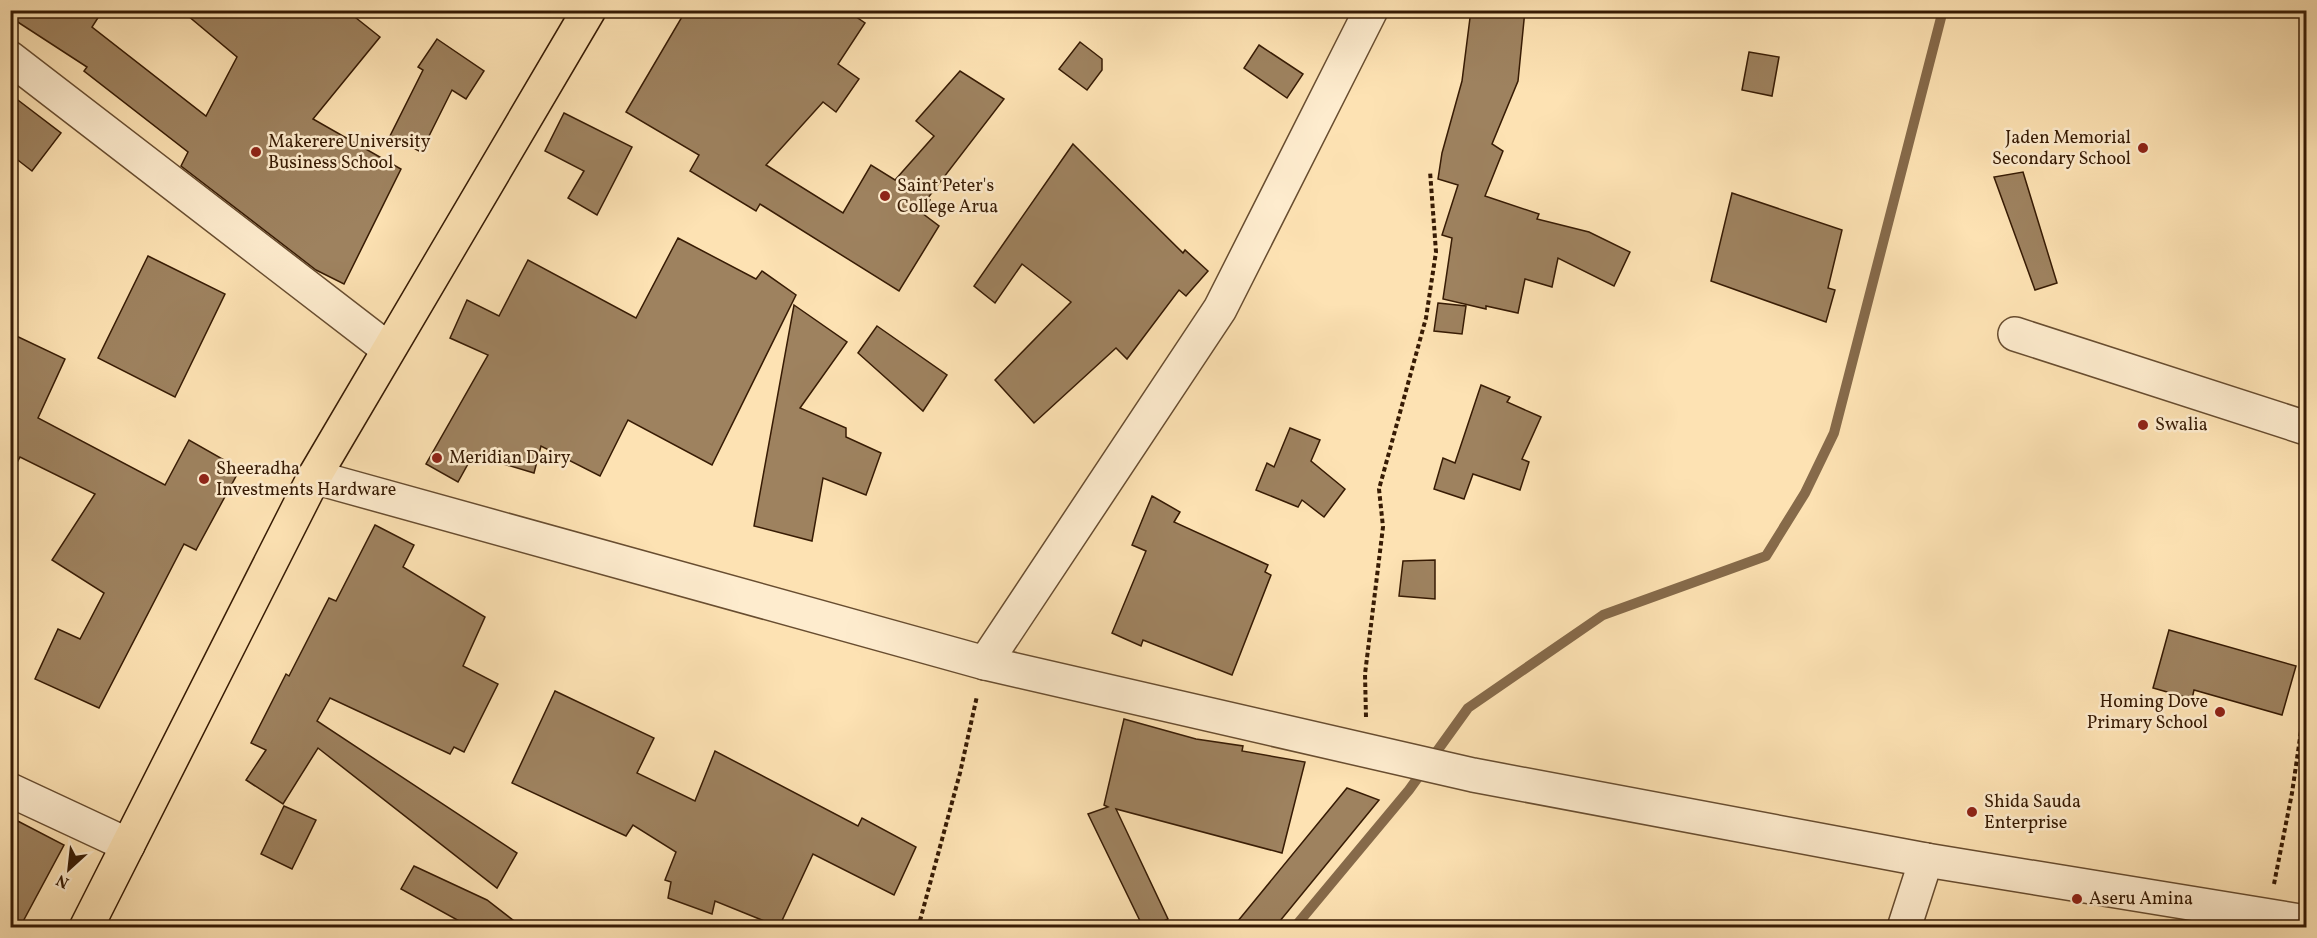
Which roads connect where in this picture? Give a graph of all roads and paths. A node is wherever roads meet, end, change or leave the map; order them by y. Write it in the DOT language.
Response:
graph roads {
  1 [pos="589,10"];
  2 [pos="1371,10"];
  3 [pos="10,58"];
  4 [pos="1430,171"];
  5 [pos="2015,334"];
  6 [pos="388,349"];
  7 [pos="2307,428"];
  8 [pos="314,477"];
  9 [pos="985,663"];
  10 [pos="2307,697"];
  11 [pos="1367,750"];
  12 [pos="10,790"];
  13 [pos="128,845"];
  14 [pos="1926,860"];
  15 [pos="2268,917"];
  16 [pos="2307,922"];
  17 [pos="86,927"];
  18 [pos="918,927"];
  19 [pos="1904,927"];
  1 -- 6 [label="main road"];
  2 -- 9 [label="street"];
  3 -- 6 [label="street"];
  4 -- 11 [label="path"];
  5 -- 7 [label="street"];
  6 -- 8 [label="main road"];
  8 -- 9 [label="street"];
  8 -- 13 [label="main road"];
  9 -- 11 [label="street"];
  9 -- 18 [label="path"];
  10 -- 15 [label="path"];
  11 -- 14 [label="street"];
  12 -- 13 [label="street"];
  13 -- 17 [label="main road"];
  14 -- 15 [label="street"];
  14 -- 19 [label="street"];
  15 -- 16 [label="street"];
}
